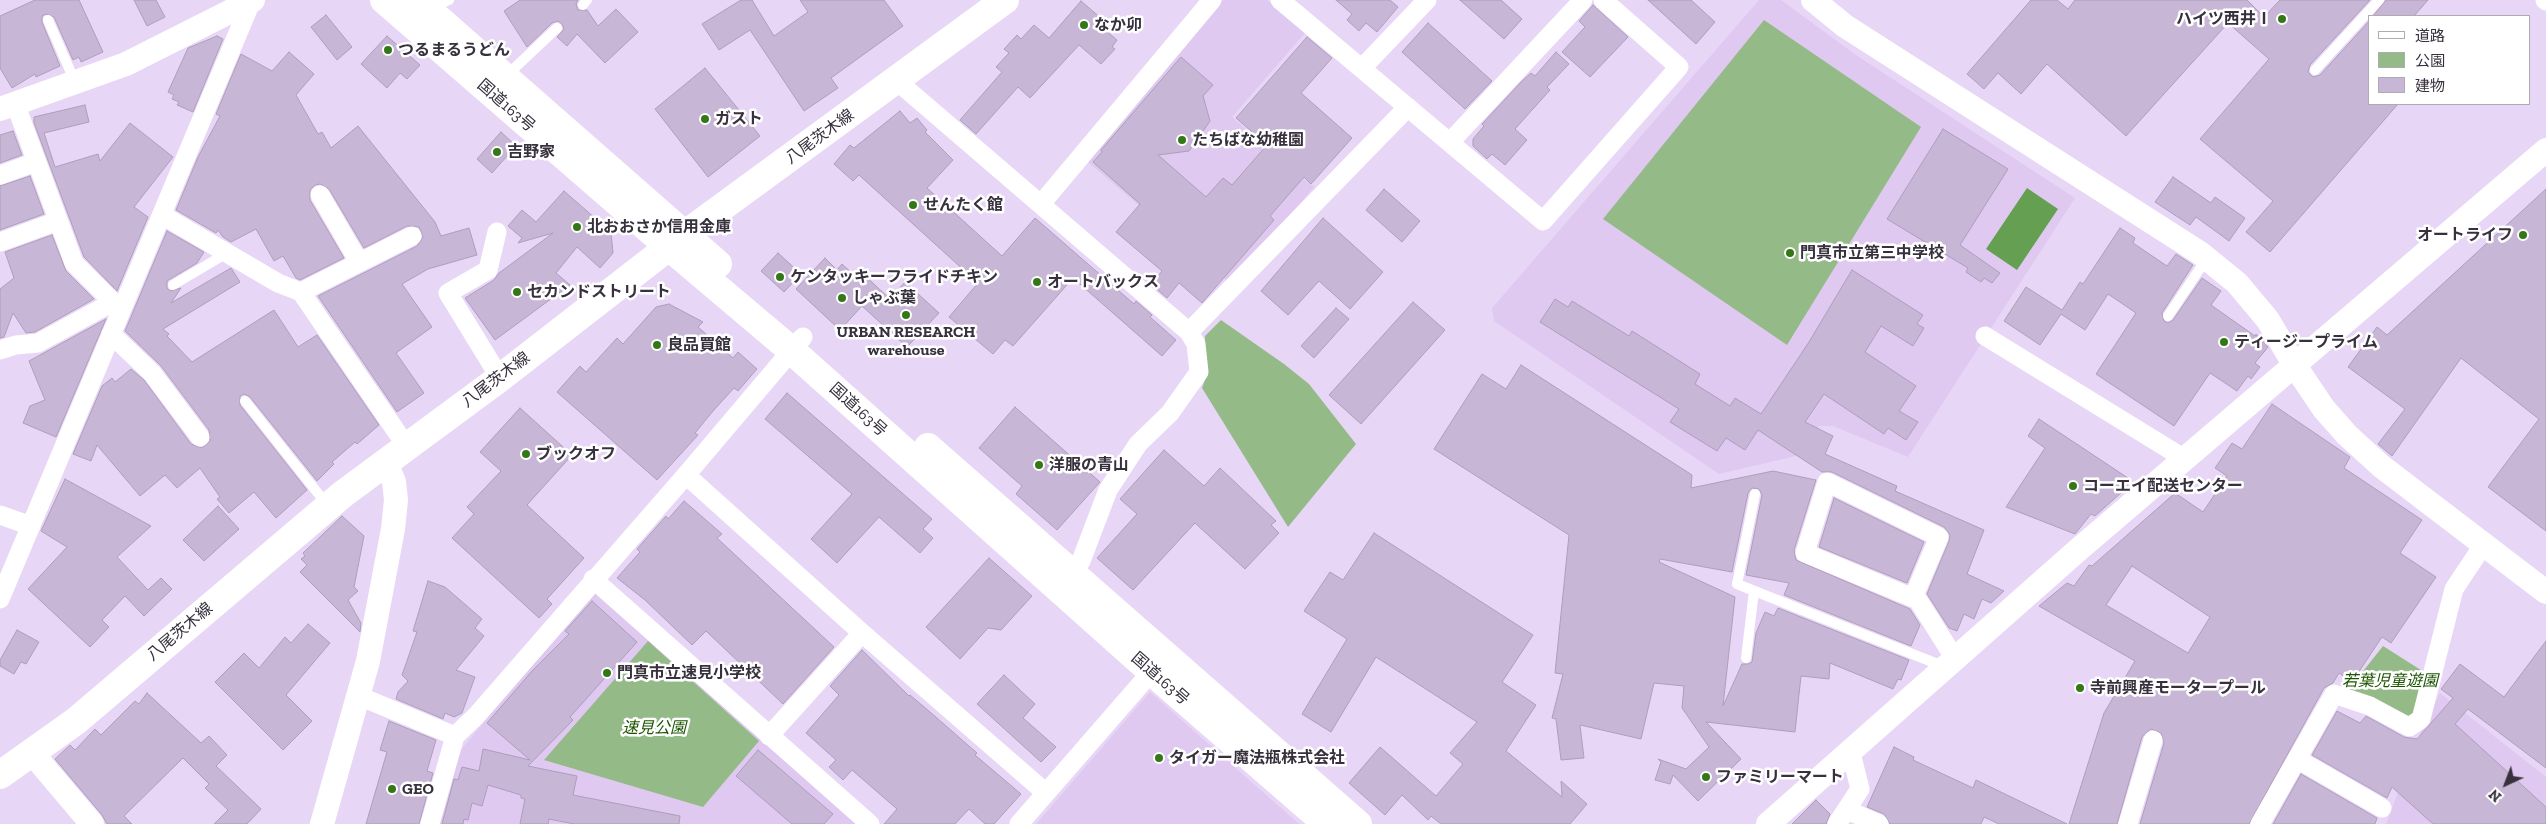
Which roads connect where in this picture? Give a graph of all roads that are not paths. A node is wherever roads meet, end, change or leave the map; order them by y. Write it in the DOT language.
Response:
graph roads {
  1 [pos="384,0"];
  2 [pos="1004,0"];
  3 [pos="1212,0"];
  4 [pos="1280,0"];
  5 [pos="1427,0"];
  6 [pos="1583,0"];
  7 [pos="1603,0"];
  8 [pos="1813,0"];
  9 [pos="2379,0"];
  10 [pos="252,1"];
  11 [pos="431,3"];
  12 [pos="48,20"];
  13 [pos="557,28"];
  14 [pos="1362,68"];
  15 [pos="2315,70"];
  16 [pos="505,77"];
  17 [pos="897,81"];
  18 [pos="75,82"];
  19 [pos="4,106"];
  20 [pos="1408,108"];
  21 [pos="1450,142"];
  22 [pos="2546,150"];
  23 [pos="36,162"];
  24 [pos="0,175"];
  25 [pos="320,195"];
  26 [pos="1041,204"];
  27 [pos="162,215"];
  28 [pos="58,221"];
  29 [pos="497,232"];
  30 [pos="412,236"];
  31 [pos="676,241"];
  32 [pos="0,242"];
  33 [pos="227,253"];
  34 [pos="2207,258"];
  35 [pos="358,262"];
  36 [pos="173,285"];
  37 [pos="301,292"];
  38 [pos="117,306"];
  39 [pos="2168,316"];
  40 [pos="1190,332"];
  41 [pos="111,334"];
  42 [pos="1985,336"];
  43 [pos="797,344"];
  44 [pos="0,350"];
  45 [pos="2295,366"];
  46 [pos="500,378"];
  47 [pos="245,401"];
  48 [pos="200,437"];
  49 [pos="396,455"];
  50 [pos="2185,459"];
  51 [pos="686,475"];
  52 [pos="1755,494"];
  53 [pos="329,506"];
  54 [pos="0,515"];
  55 [pos="30,526"];
  56 [pos="2484,544"];
  57 [pos="1072,573"];
  58 [pos="593,579"];
  59 [pos="1754,591"];
  60 [pos="2546,592"];
  61 [pos="1913,598"];
  62 [pos="0,599"];
  63 [pos="862,633"];
  64 [pos="1746,658"];
  65 [pos="1950,663"];
  66 [pos="1159,664"];
  67 [pos="359,696"];
  68 [pos="456,736"];
  69 [pos="769,736"];
  70 [pos="2153,740"];
  71 [pos="32,753"];
  72 [pos="1851,753"];
  73 [pos="2297,759"];
  74 [pos="0,775"];
  75 [pos="1046,793"];
  76 [pos="2382,808"];
  77 [pos="1842,817"];
  78 [pos="92,824"];
  79 [pos="322,824"];
  80 [pos="430,824"];
  81 [pos="870,824"];
  82 [pos="1019,824"];
  83 [pos="1328,824"];
  84 [pos="1358,824"];
  85 [pos="1768,824"];
  86 [pos="1879,824"];
  87 [pos="2128,824"];
  88 [pos="2260,824"];
  1 -- 31 [label="main road, 国道163号"];
  2 -- 17 [label="main road, 八尾茨木線"];
  3 -- 26 [label="street"];
  4 -- 14 [label="street"];
  5 -- 14 [label="street"];
  6 -- 21 [label="street"];
  7 -- 21 [label="street"];
  8 -- 34 [label="street"];
  9 -- 15 [label="lane"];
  10 -- 18 [label="street"];
  10 -- 27 [label="street"];
  11 -- 16 [label="main road, 国道163号"];
  12 -- 18 [label="lane"];
  13 -- 16 [label="lane"];
  14 -- 20 [label="street"];
  16 -- 31 [label="main road, 国道163号"];
  17 -- 26 [label="street"];
  17 -- 31 [label="main road, 八尾茨木線"];
  18 -- 19 [label="street"];
  19 -- 23 [label="street"];
  20 -- 21 [label="street"];
  20 -- 40 [label="street"];
  22 -- 45 [label="street"];
  23 -- 24 [label="street"];
  23 -- 28 [label="street"];
  25 -- 35 [label="street"];
  26 -- 40 [label="street"];
  27 -- 33 [label="street"];
  27 -- 38 [label="street"];
  28 -- 32 [label="street"];
  28 -- 38 [label="street"];
  29 -- 46 [label="street"];
  30 -- 35 [label="street"];
  31 -- 43 [label="main road, 国道163号"];
  31 -- 46 [label="main road, 八尾茨木線"];
  33 -- 36 [label="lane"];
  33 -- 37 [label="street"];
  34 -- 39 [label="lane"];
  34 -- 45 [label="street"];
  35 -- 37 [label="street"];
  37 -- 49 [label="street"];
  38 -- 41 [label="street"];
  38 -- 44 [label="street"];
  40 -- 57 [label="street"];
  41 -- 48 [label="street"];
  41 -- 55 [label="street"];
  42 -- 50 [label="street"];
  43 -- 51 [label="street"];
  43 -- 57 [label="main road, 国道163号"];
  43 -- 66 [label="main road, 国道163号"];
  45 -- 50 [label="street"];
  45 -- 56 [label="street"];
  46 -- 49 [label="main road, 八尾茨木線"];
  47 -- 53 [label="lane"];
  49 -- 53 [label="main road, 八尾茨木線"];
  49 -- 67 [label="street"];
  50 -- 65 [label="street"];
  51 -- 58 [label="street"];
  51 -- 63 [label="street"];
  52 -- 59 [label="lane"];
  53 -- 71 [label="main road, 八尾茨木線"];
  54 -- 55 [label="street"];
  55 -- 62 [label="street"];
  56 -- 60 [label="street"];
  56 -- 73 [label="street"];
  57 -- 66 [label="main road, 国道163号"];
  58 -- 68 [label="street"];
  58 -- 69 [label="street"];
  59 -- 64 [label="lane"];
  59 -- 65 [label="lane"];
  61 -- 61 [label="street"];
  61 -- 65 [label="street"];
  63 -- 69 [label="street"];
  63 -- 75 [label="street"];
  65 -- 72 [label="street"];
  66 -- 75 [label="street"];
  66 -- 83 [label="main road, 国道163号"];
  66 -- 84 [label="main road, 国道163号"];
  67 -- 68 [label="street"];
  67 -- 79 [label="street"];
  68 -- 80 [label="street"];
  69 -- 81 [label="street"];
  70 -- 87 [label="street"];
  71 -- 74 [label="main road, 八尾茨木線"];
  71 -- 78 [label="street"];
  72 -- 77 [label="street"];
  72 -- 85 [label="street"];
  73 -- 76 [label="street"];
  73 -- 88 [label="street"];
  75 -- 82 [label="street"];
  77 -- 86 [label="street"];
}
